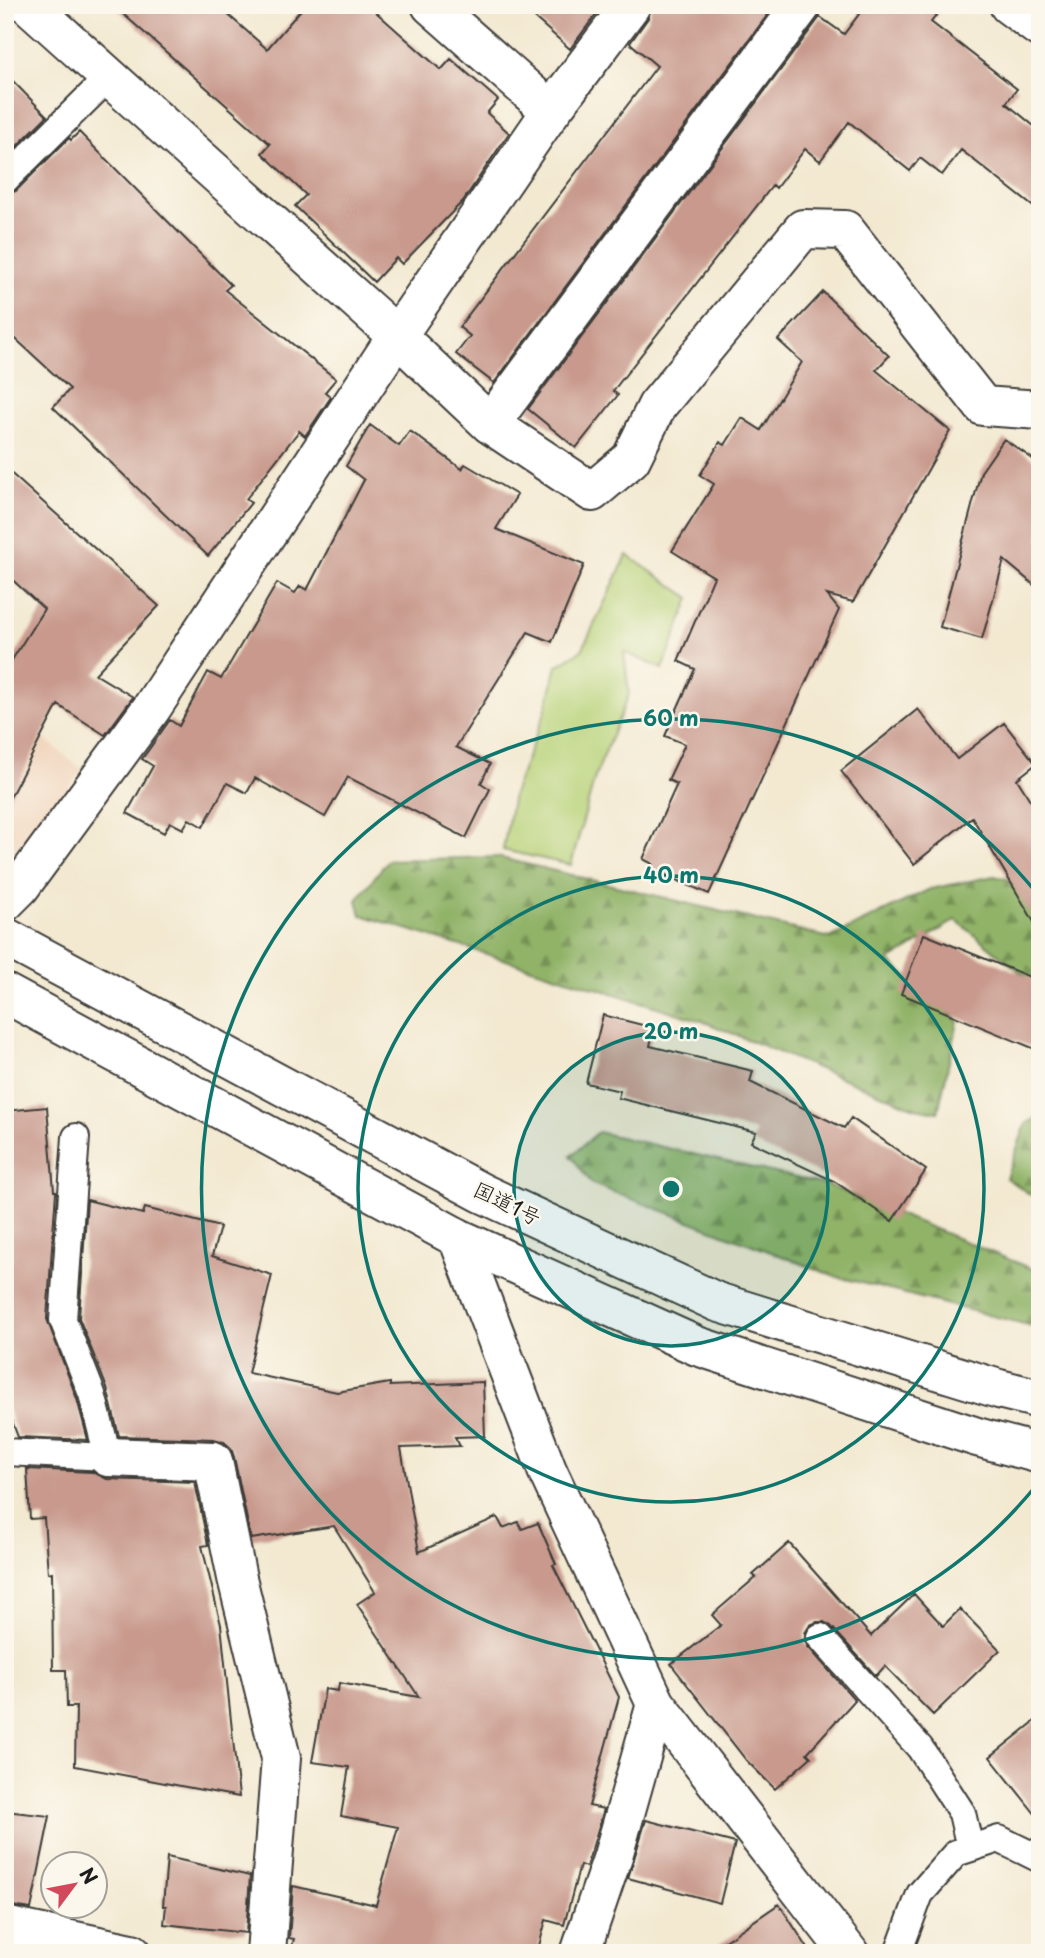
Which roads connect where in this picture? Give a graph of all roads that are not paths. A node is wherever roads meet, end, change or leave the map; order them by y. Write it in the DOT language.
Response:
graph roads {
  1 [pos="29,5"];
  2 [pos="431,5"];
  3 [pos="631,5"];
  4 [pos="802,5"];
  5 [pos="1009,5"];
  6 [pos="1040,28"];
  7 [pos="108,78"];
  8 [pos="551,111"];
  9 [pos="5,180"];
  10 [pos="397,336"];
  11 [pos="1040,410"];
  12 [pos="490,424"];
  13 [pos="5,902"];
  14 [pos="5,937"];
  15 [pos="5,993"];
  16 [pos="76,1136"];
  17 [pos="458,1238"];
  18 [pos="1040,1399"];
  19 [pos="5,1452"];
  20 [pos="1040,1454"];
  21 [pos="108,1457"];
  22 [pos="820,1637"];
  23 [pos="656,1704"];
  24 [pos="970,1848"];
  25 [pos="1040,1858"];
  26 [pos="5,1926"];
  27 [pos="132,1953"];
  28 [pos="266,1953"];
  29 [pos="580,1953"];
  30 [pos="849,1953"];
  31 [pos="898,1953"];
  1 -- 7 [label="main road"];
  2 -- 8 [label="main road"];
  3 -- 8 [label="main road"];
  4 -- 12 [label="main road"];
  5 -- 6 [label="main road"];
  7 -- 9 [label="lane"];
  7 -- 10 [label="main road"];
  8 -- 10 [label="main road"];
  10 -- 12 [label="main road"];
  10 -- 13 [label="main road"];
  11 -- 12 [label="main road"];
  14 -- 18 [label="main road, 国道1号"];
  15 -- 17 [label="main road"];
  16 -- 21 [label="lane"];
  17 -- 20 [label="main road"];
  17 -- 23 [label="main road"];
  19 -- 21 [label="lane"];
  21 -- 28 [label="main road"];
  22 -- 24 [label="lane"];
  23 -- 29 [label="main road"];
  23 -- 30 [label="main road"];
  24 -- 25 [label="lane"];
  24 -- 31 [label="lane"];
  26 -- 27 [label="main road"];
}
